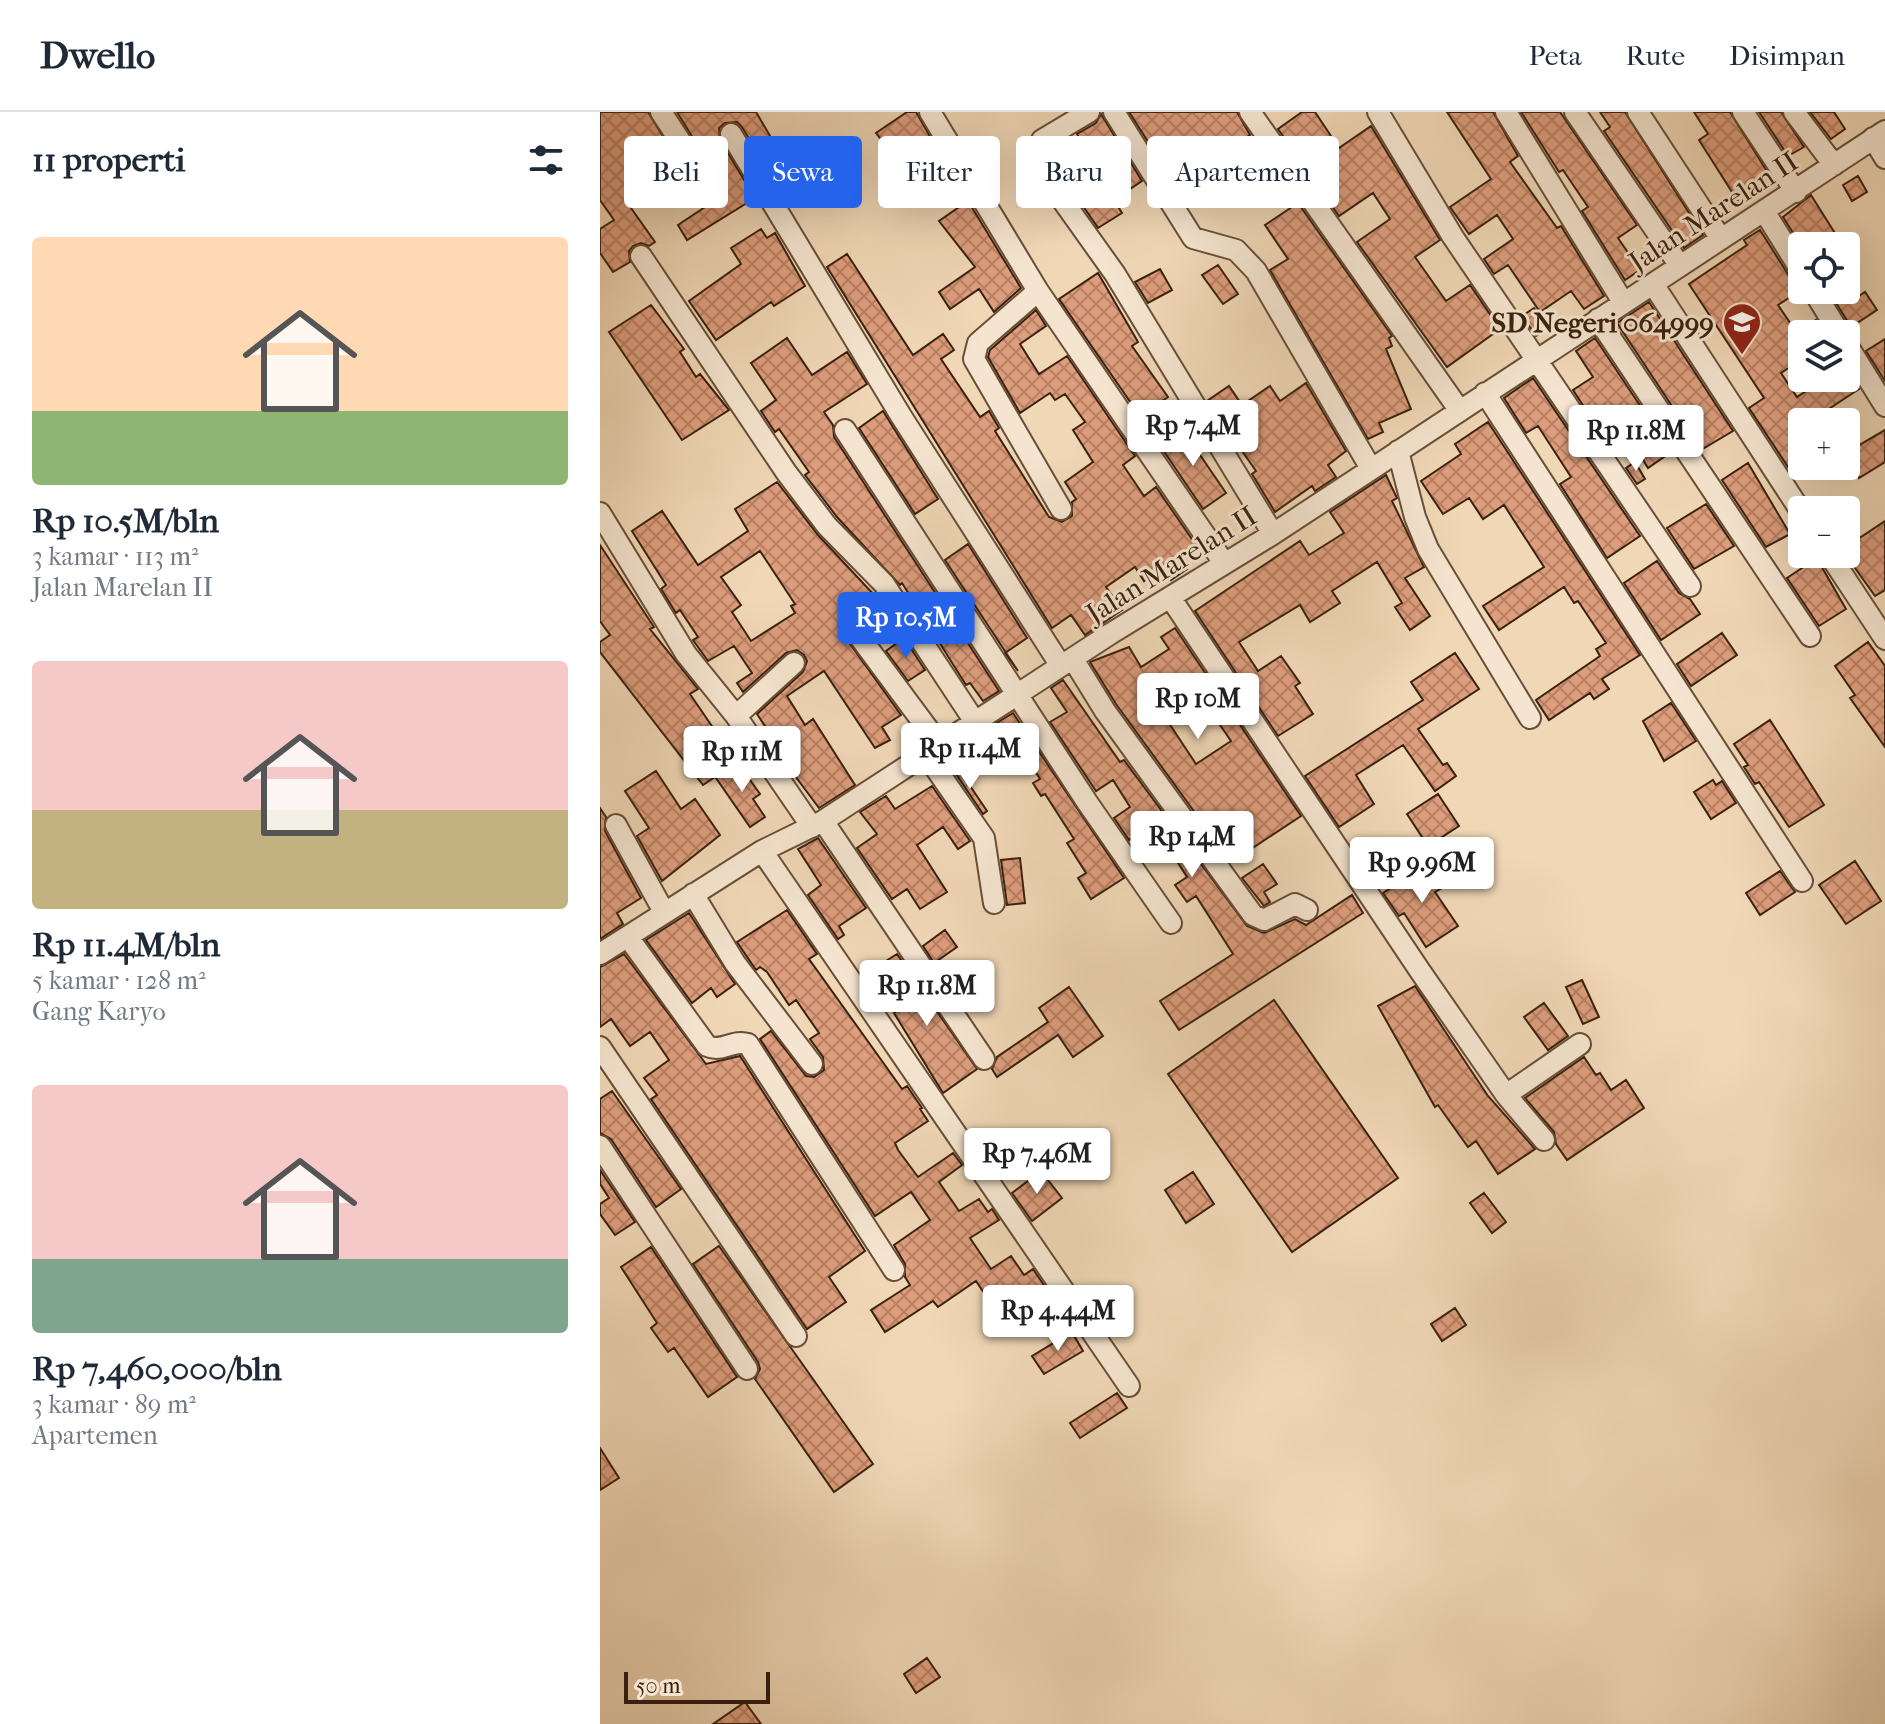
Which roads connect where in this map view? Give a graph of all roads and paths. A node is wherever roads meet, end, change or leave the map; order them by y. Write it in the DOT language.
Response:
graph roads {
  1 [pos="661,112"];
  2 [pos="930,112"];
  3 [pos="1114,112"];
  4 [pos="1250,112"];
  5 [pos="1378,112"];
  6 [pos="1506,112"];
  7 [pos="1575,112"];
  8 [pos="1638,112"];
  9 [pos="1743,112"];
  10 [pos="1794,112"];
  11 [pos="1079,114"];
  12 [pos="731,134"];
  13 [pos="1879,134"];
  14 [pos="677,136"];
  15 [pos="1885,158"];
  16 [pos="1834,165"];
  17 [pos="1796,192"];
  18 [pos="1764,211"];
  19 [pos="1721,239"];
  20 [pos="1788,250"];
  21 [pos="641,256"];
  22 [pos="1680,266"];
  23 [pos="1653,284"];
  24 [pos="1038,291"];
  25 [pos="1623,302"];
  26 [pos="1598,319"];
  27 [pos="1537,360"];
  28 [pos="1860,366"];
  29 [pos="1485,393"];
  30 [pos="1885,406"];
  31 [pos="1460,411"];
  32 [pos="845,430"];
  33 [pos="1398,451"];
  34 [pos="1370,467"];
  35 [pos="1791,496"];
  36 [pos="1061,509"];
  37 [pos="600,513"];
  38 [pos="1273,534"];
  39 [pos="1224,563"];
  40 [pos="1838,568"];
  41 [pos="1690,586"];
  42 [pos="1170,597"];
  43 [pos="856,632"];
  44 [pos="1810,636"];
  45 [pos="1885,639"];
  46 [pos="794,663"];
  47 [pos="1067,663"];
  48 [pos="1017,696"];
  49 [pos="736,716"];
  50 [pos="1530,718"];
  51 [pos="975,722"];
  52 [pos="932,748"];
  53 [pos="818,824"];
  54 [pos="616,825"];
  55 [pos="762,851"];
  56 [pos="1802,881"];
  57 [pos="693,894"];
  58 [pos="994,903"];
  59 [pos="1307,910"];
  60 [pos="664,912"];
  61 [pos="1171,923"];
  62 [pos="628,937"];
  63 [pos="600,954"];
  64 [pos="1580,1044"];
  65 [pos="600,1047"];
  66 [pos="984,1059"];
  67 [pos="812,1064"];
  68 [pos="1506,1095"];
  69 [pos="1544,1140"];
  70 [pos="600,1146"];
  71 [pos="894,1270"];
  72 [pos="796,1336"];
  73 [pos="747,1369"];
  74 [pos="1129,1386"];
  1 -- 14 [label="street"];
  2 -- 24 [label="street"];
  3 -- 34 [label="street"];
  4 -- 31 [label="street"];
  5 -- 27 [label="street"];
  6 -- 25 [label="street"];
  7 -- 22 [label="street"];
  8 -- 19 [label="street"];
  9 -- 17 [label="street"];
  10 -- 16 [label="street"];
  11 -- 38 [label="street"];
  12 -- 47 [label="street"];
  13 -- 15 [label="street"];
  13 -- 16 [label="street, Jalan Marelan II"];
  16 -- 17 [label="street, Jalan Marelan II"];
  17 -- 18 [label="street, Jalan Marelan II"];
  18 -- 19 [label="street, Jalan Marelan II"];
  18 -- 20 [label="street"];
  19 -- 22 [label="street, Jalan Marelan II"];
  21 -- 51 [label="street"];
  22 -- 23 [label="street, Jalan Marelan II"];
  23 -- 25 [label="street, Jalan Marelan II"];
  23 -- 35 [label="street"];
  24 -- 36 [label="street"];
  24 -- 39 [label="street"];
  25 -- 26 [label="street, Jalan Marelan II"];
  26 -- 27 [label="street, Jalan Marelan II"];
  26 -- 44 [label="street"];
  27 -- 29 [label="street, Jalan Marelan II"];
  27 -- 41 [label="street"];
  28 -- 30 [label="street"];
  29 -- 31 [label="street, Jalan Marelan II"];
  29 -- 56 [label="street"];
  31 -- 33 [label="street, Jalan Marelan II"];
  32 -- 48 [label="street"];
  33 -- 34 [label="street, Jalan Marelan II"];
  33 -- 50 [label="street"];
  34 -- 38 [label="street, Jalan Marelan II"];
  37 -- 49 [label="street"];
  38 -- 39 [label="street, Jalan Marelan II"];
  39 -- 42 [label="street, Jalan Marelan II"];
  40 -- 45 [label="street"];
  42 -- 47 [label="street, Jalan Marelan II"];
  42 -- 68 [label="street"];
  43 -- 52 [label="street"];
  46 -- 49 [label="street"];
  47 -- 48 [label="street, Jalan Marelan II"];
  47 -- 59 [label="street"];
  48 -- 51 [label="street, Jalan Marelan II"];
  48 -- 61 [label="street"];
  49 -- 53 [label="street"];
  51 -- 52 [label="street, Jalan Marelan II"];
  52 -- 53 [label="street, Jalan Marelan II"];
  52 -- 58 [label="street"];
  53 -- 55 [label="street, Jalan Marelan II"];
  53 -- 66 [label="street"];
  54 -- 60 [label="street"];
  55 -- 57 [label="street, Jalan Marelan II"];
  55 -- 74 [label="street"];
  57 -- 60 [label="street, Jalan Marelan II"];
  57 -- 67 [label="street"];
  60 -- 62 [label="street, Jalan Marelan II"];
  62 -- 63 [label="street, Jalan Marelan II"];
  62 -- 71 [label="street"];
  64 -- 68 [label="street"];
  65 -- 72 [label="street"];
  68 -- 69 [label="street"];
  70 -- 73 [label="street"];
}
